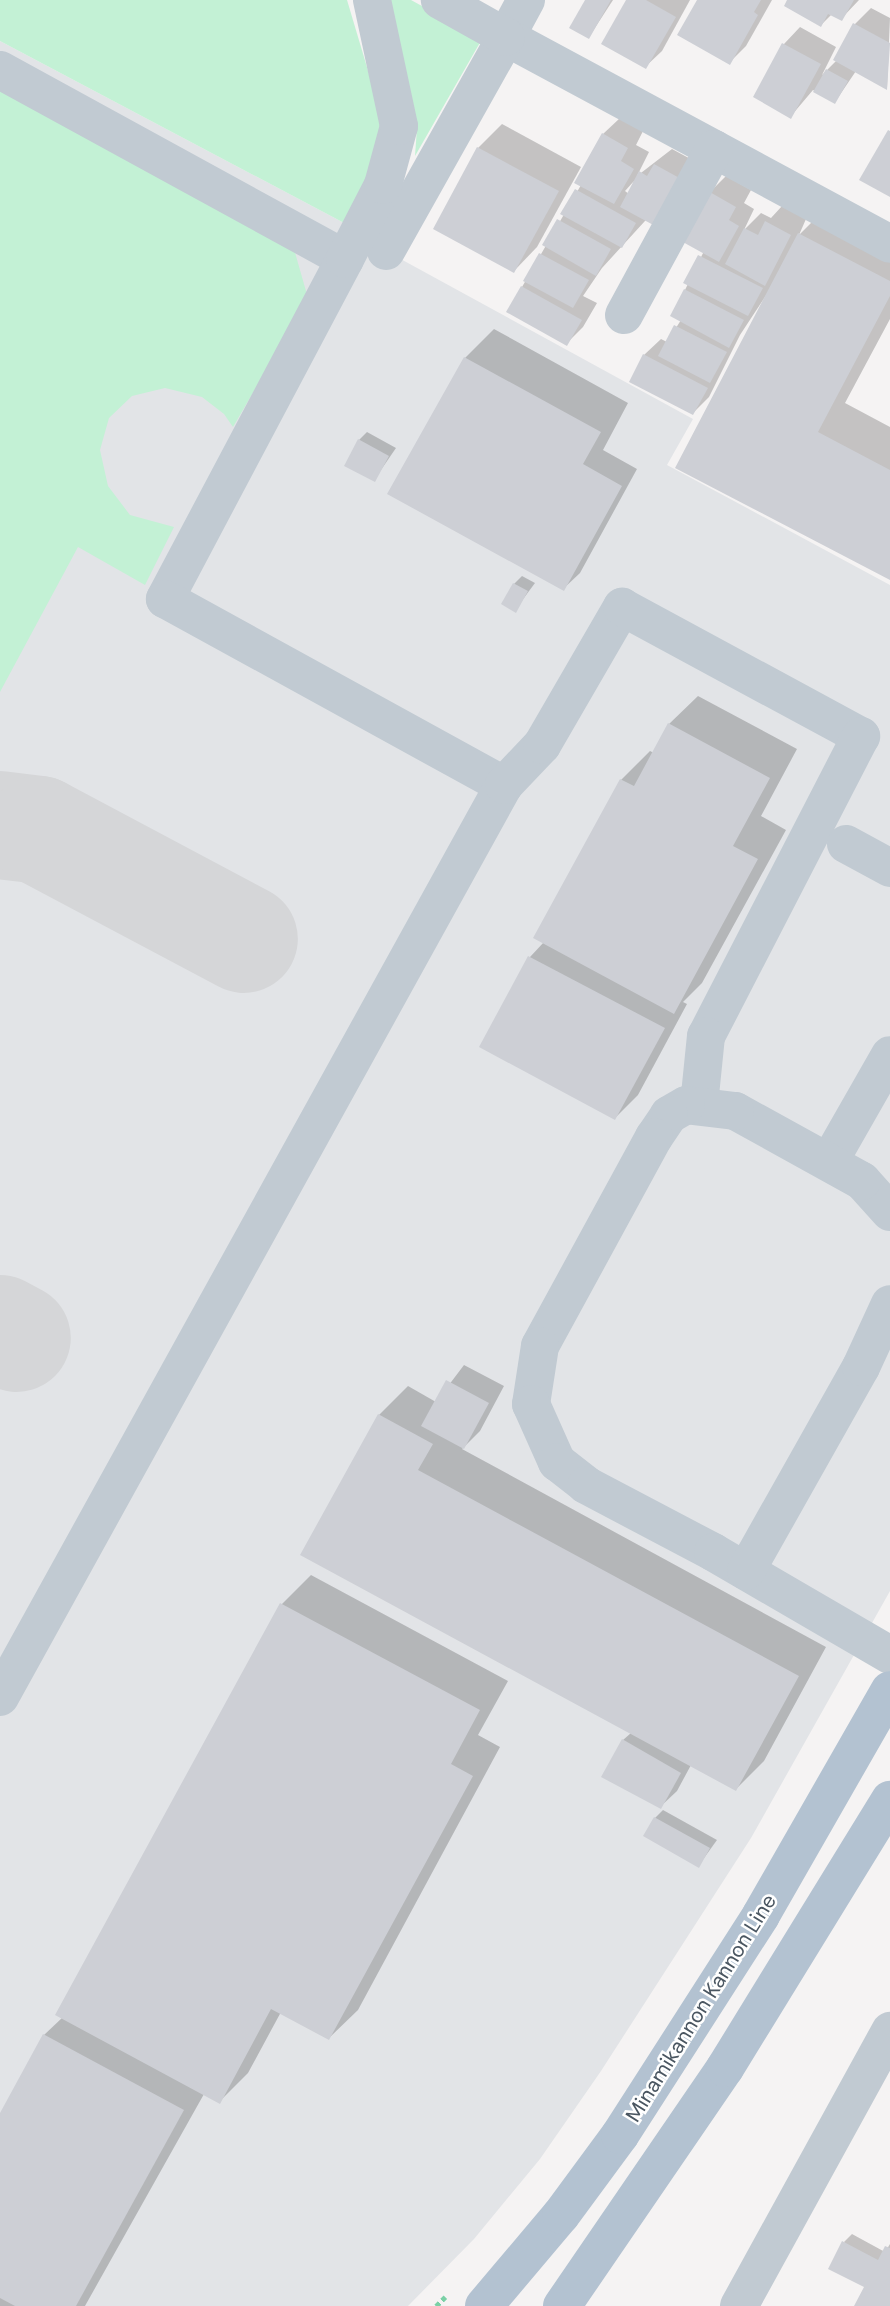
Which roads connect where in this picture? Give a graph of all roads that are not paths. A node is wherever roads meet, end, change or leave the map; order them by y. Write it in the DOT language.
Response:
graph roads {
  1 [pos="372,0"];
  2 [pos="440,0"];
  3 [pos="526,0"];
  4 [pos="506,37"];
  5 [pos="0,70"];
  6 [pos="714,149"];
  7 [pos="890,244"];
  8 [pos="386,251"];
  9 [pos="345,260"];
  10 [pos="624,315"];
  11 [pos="504,786"];
  12 [pos="846,844"];
  13 [pos="890,867"];
  14 [pos="890,1055"];
  15 [pos="699,1105"];
  16 [pos="829,1162"];
  17 [pos="890,1212"];
  18 [pos="890,1304"];
  19 [pos="746,1571"];
  20 [pos="890,1655"];
  21 [pos="890,1690"];
  22 [pos="0,1698"];
  23 [pos="890,1800"];
  24 [pos="890,2031"];
  25 [pos="484,2306"];
  26 [pos="562,2306"];
  27 [pos="739,2306"];
  1 -- 9 [label="street"];
  2 -- 4 [label="street"];
  3 -- 4 [label="street"];
  4 -- 6 [label="street"];
  4 -- 8 [label="street"];
  5 -- 9 [label="street"];
  6 -- 7 [label="street"];
  6 -- 10 [label="street"];
  9 -- 11 [label="street"];
  11 -- 15 [label="street"];
  11 -- 22 [label="street"];
  12 -- 13 [label="street"];
  14 -- 16 [label="street"];
  15 -- 16 [label="street"];
  15 -- 19 [label="street"];
  16 -- 17 [label="street"];
  18 -- 19 [label="street"];
  19 -- 20 [label="street"];
  21 -- 25 [label="main road, Minamikannon Kannon Line"];
  23 -- 26 [label="main road"];
  24 -- 27 [label="street"];
}
